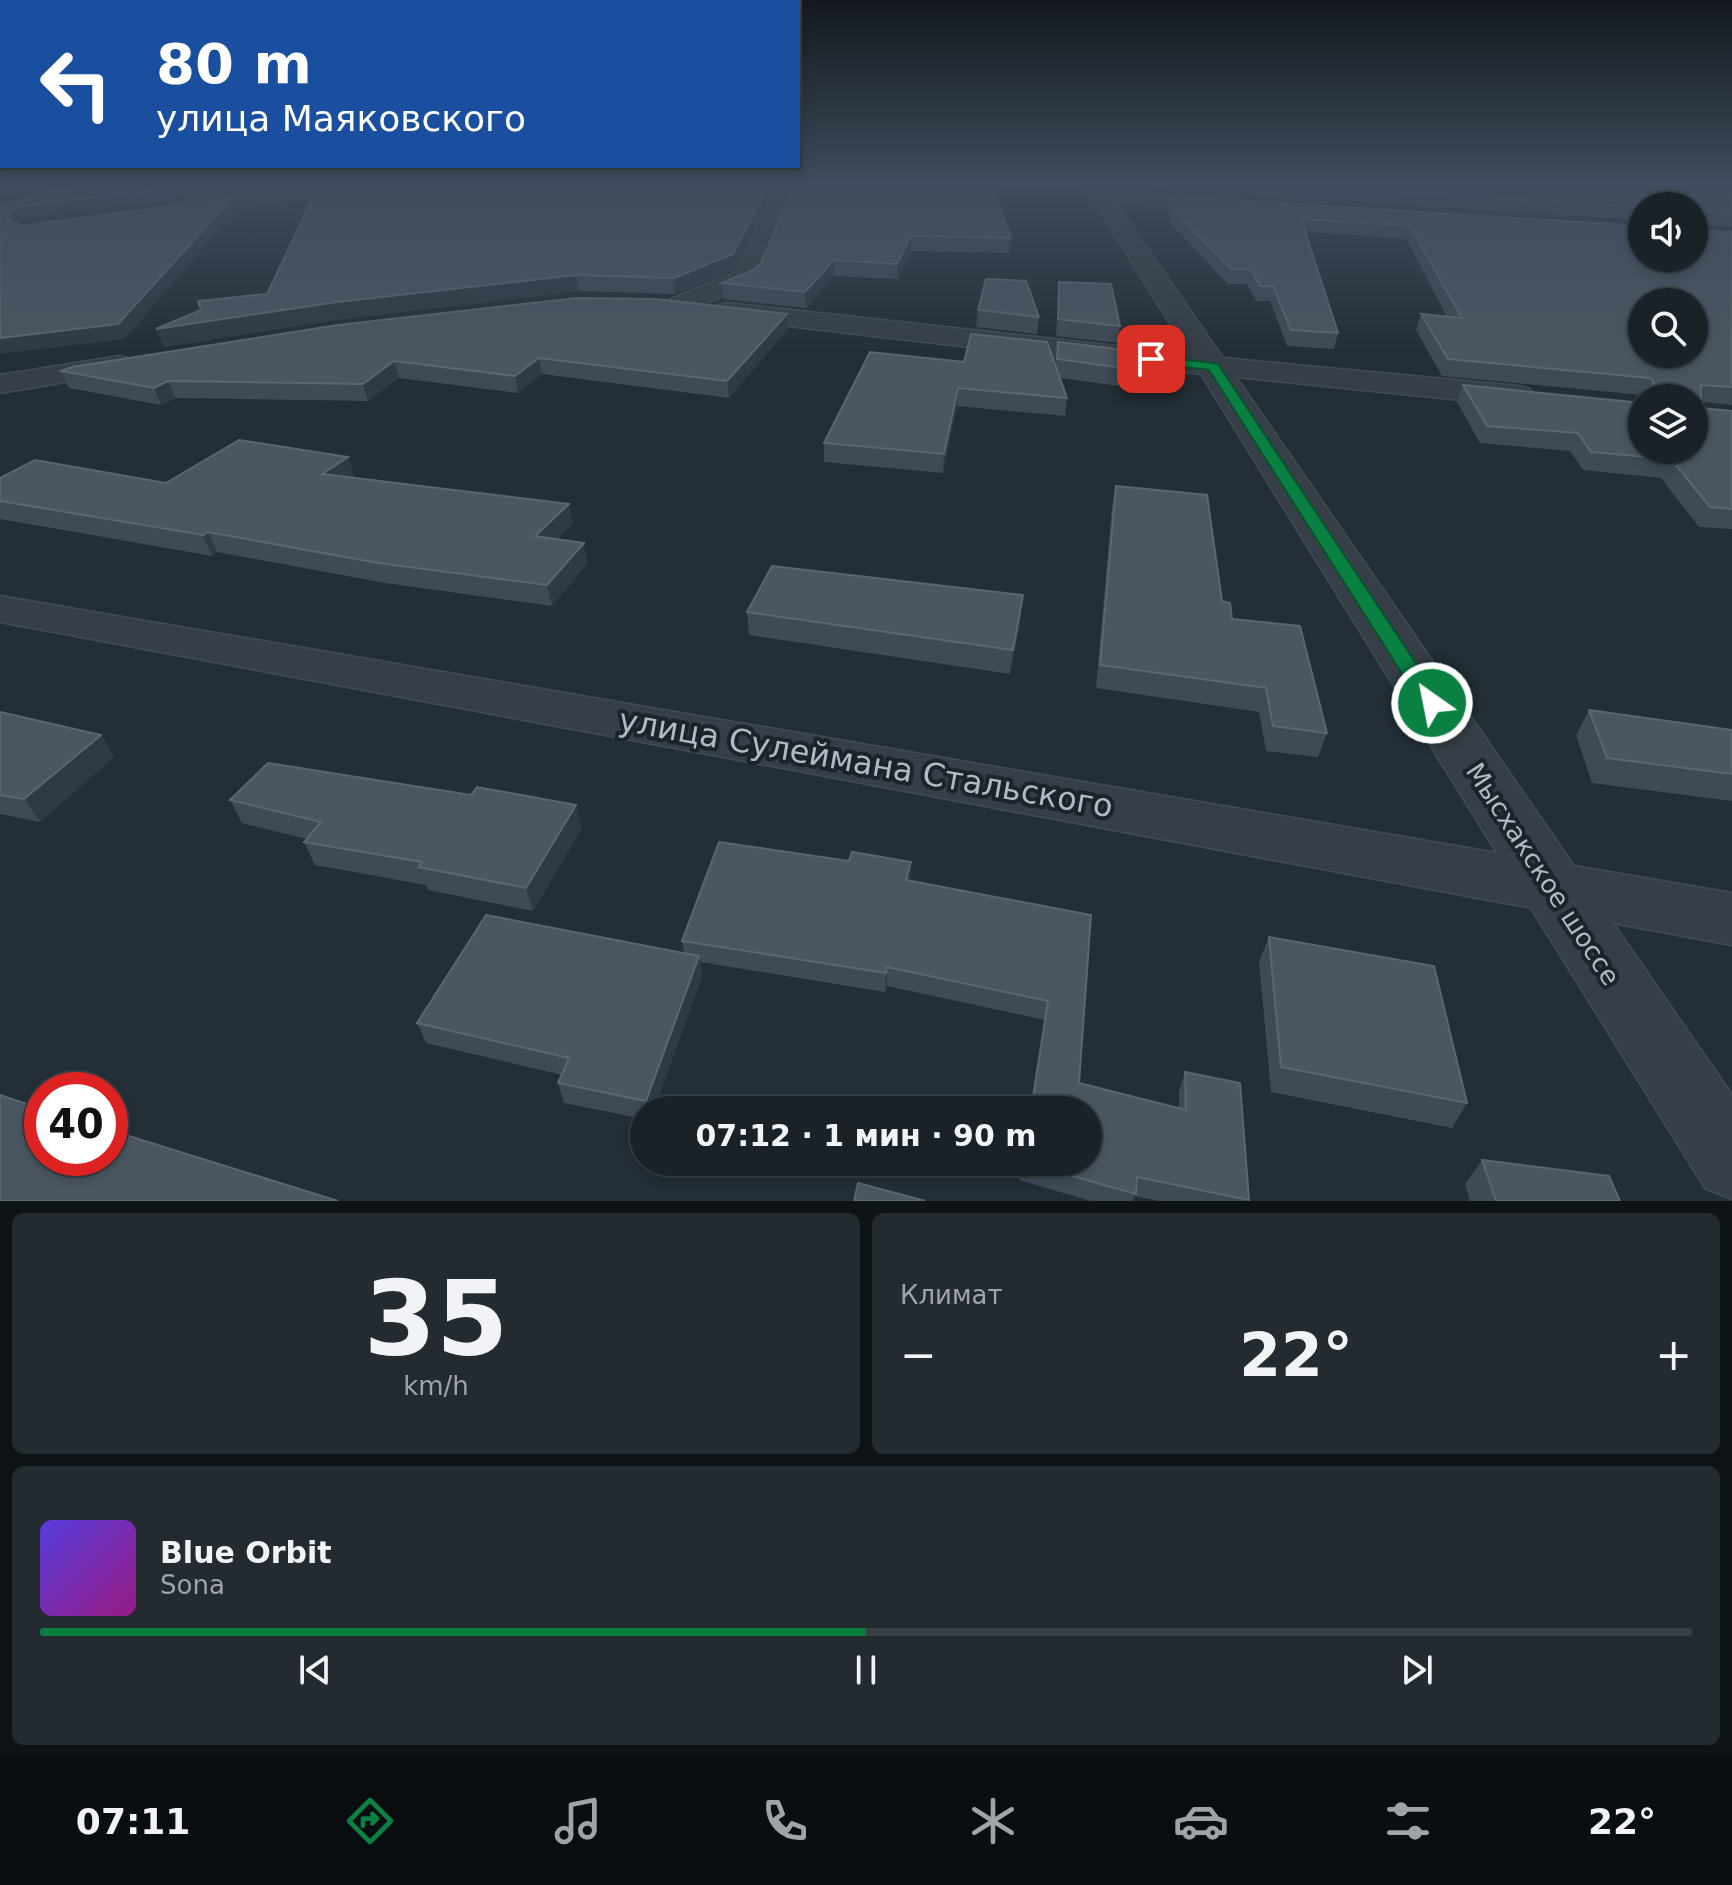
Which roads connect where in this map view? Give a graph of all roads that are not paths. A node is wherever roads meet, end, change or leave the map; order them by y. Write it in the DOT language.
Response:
graph roads {
  1 [pos="763,240"];
  2 [pos="1130,240"];
  3 [pos="140,362"];
  4 [pos="1213,366"];
  5 [pos="0,384"];
  6 [pos="1547,399"];
  7 [pos="0,609"];
  8 [pos="1549,884"];
  9 [pos="1732,919"];
  10 [pos="1732,1161"];
  1 -- 4 [label="street"];
  2 -- 4 [label="street, Мысхакское шоссе"];
  3 -- 5 [label="street"];
  4 -- 6 [label="street"];
  4 -- 8 [label="street, Мысхакское шоссе"];
  7 -- 8 [label="street, улица Сулеймана Стальского"];
  8 -- 9 [label="street, улица Сулеймана Стальского"];
  8 -- 10 [label="street, Мысхакское шоссе"];
}
